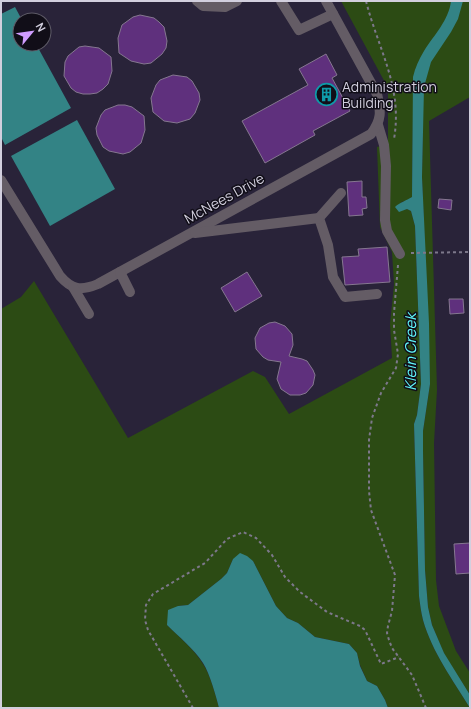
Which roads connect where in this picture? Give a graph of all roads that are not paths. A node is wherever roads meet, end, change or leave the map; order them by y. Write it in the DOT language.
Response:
graph roads {
  1 [pos="197,1"];
  2 [pos="238,1"];
  3 [pos="281,1"];
  4 [pos="326,1"];
  5 [pos="333,14"];
  6 [pos="378,124"];
  7 [pos="1,180"];
  8 [pos="341,193"];
  9 [pos="318,218"];
  10 [pos="189,234"];
  11 [pos="405,254"];
  12 [pos="120,272"];
  13 [pos="73,287"];
  14 [pos="130,292"];
  15 [pos="377,294"];
  16 [pos="89,314"];
  1 -- 2 [label="lane"];
  3 -- 5 [label="lane"];
  4 -- 5 [label="lane"];
  5 -- 6 [label="lane"];
  6 -- 10 [label="lane, McNees Drive"];
  6 -- 11 [label="lane"];
  7 -- 13 [label="lane"];
  8 -- 9 [label="lane"];
  9 -- 10 [label="lane"];
  9 -- 15 [label="lane"];
  10 -- 12 [label="lane, McNees Drive"];
  12 -- 13 [label="lane, McNees Drive"];
  12 -- 14 [label="lane"];
  13 -- 16 [label="lane"];
}
